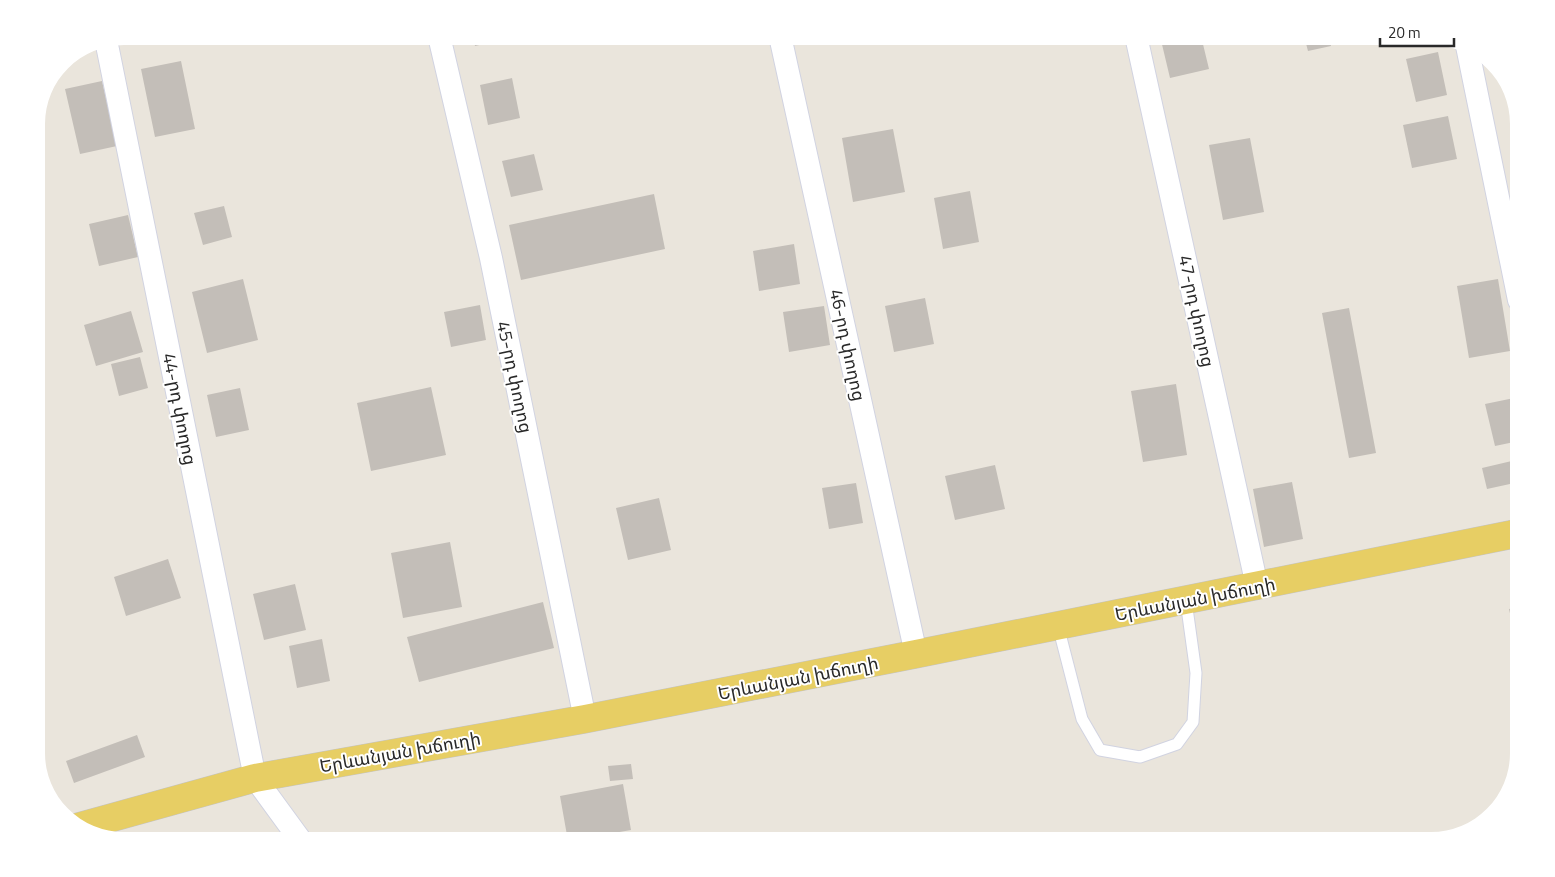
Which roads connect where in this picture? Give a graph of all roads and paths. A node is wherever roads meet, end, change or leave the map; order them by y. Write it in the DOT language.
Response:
graph roads {
  1 [pos="441,45"];
  2 [pos="782,45"];
  3 [pos="1138,45"];
  4 [pos="107,47"];
  5 [pos="1469,55"];
  6 [pos="1510,256"];
  7 [pos="1510,535"];
  8 [pos="1257,586"];
  9 [pos="1186,601"];
  10 [pos="1058,626"];
  11 [pos="916,654"];
  12 [pos="585,719"];
  13 [pos="255,778"];
  14 [pos="90,824"];
  15 [pos="295,832"];
  1 -- 12 [label="street, 45-րդ փողոց"];
  2 -- 11 [label="street, 46-րդ փողոց"];
  3 -- 8 [label="street, 47-րդ փողոց"];
  4 -- 13 [label="street, 44-րդ փողոց"];
  5 -- 6 [label="street"];
  7 -- 8 [label="main road, Երևանյան խճուղի"];
  8 -- 9 [label="main road, Երևանյան խճուղի"];
  9 -- 10 [label="main road, Երևանյան խճուղի"];
  9 -- 10 [label="lane"];
  10 -- 11 [label="main road, Երևանյան խճուղի"];
  11 -- 12 [label="main road, Երևանյան խճուղի"];
  12 -- 13 [label="main road, Երևանյան խճուղի"];
  13 -- 14 [label="main road, Երևանյան խճուղի"];
  13 -- 15 [label="street"];
}
